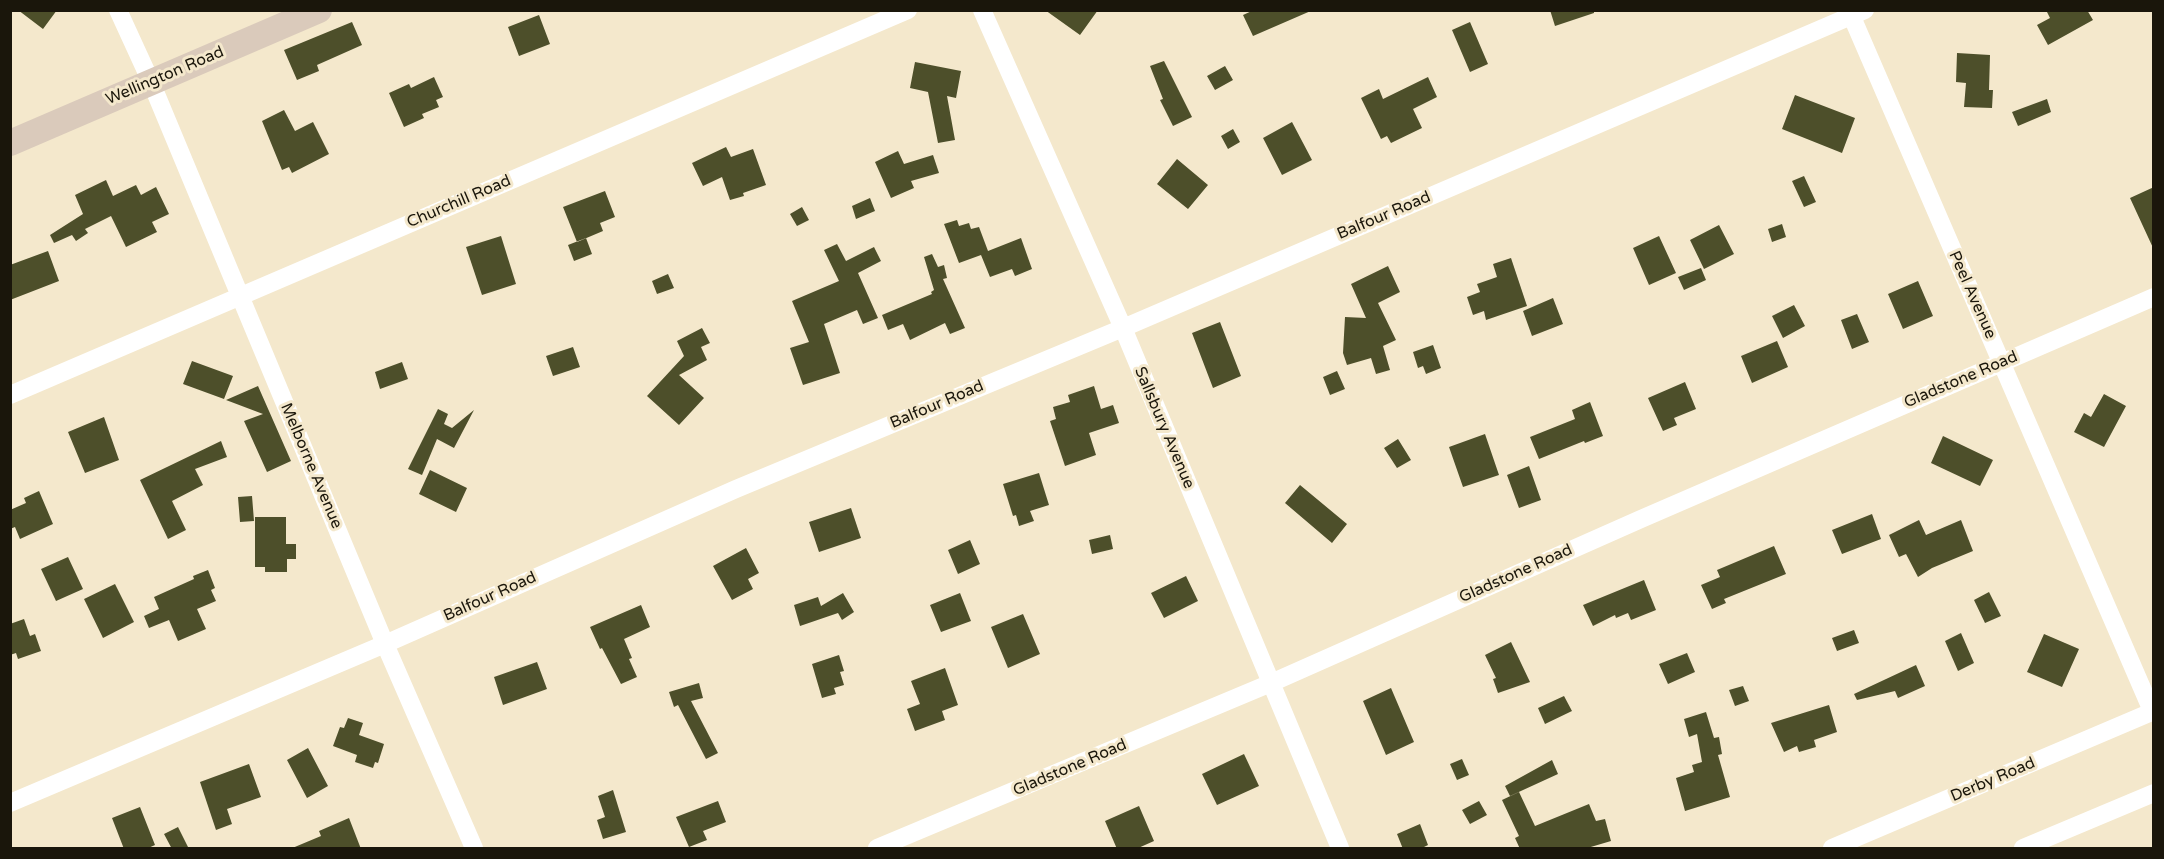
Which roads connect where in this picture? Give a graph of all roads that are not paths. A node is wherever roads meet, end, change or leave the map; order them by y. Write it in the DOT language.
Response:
graph roads {
  1 [pos="118,10"];
  2 [pos="319,10"];
  3 [pos="908,10"];
  4 [pos="982,10"];
  5 [pos="1855,12"];
  6 [pos="152,82"];
  7 [pos="10,143"];
  8 [pos="241,297"];
  9 [pos="2154,297"];
  10 [pos="1123,328"];
  11 [pos="2002,362"];
  12 [pos="10,395"];
  13 [pos="385,644"];
  14 [pos="1271,683"];
  15 [pos="2153,711"];
  16 [pos="2154,793"];
  17 [pos="10,803"];
  18 [pos="474,849"];
  19 [pos="877,849"];
  20 [pos="1341,849"];
  21 [pos="1832,849"];
  22 [pos="2023,849"];
  1 -- 6 [label="street, Melborne Avenue"];
  2 -- 6 [label="main road, Wellington Road"];
  3 -- 8 [label="street, Churchill Road"];
  4 -- 10 [label="street, Sallsbury Avenue"];
  5 -- 10 [label="street, Balfour Road"];
  5 -- 11 [label="street, Peel Avenue"];
  6 -- 7 [label="main road, Wellington Road"];
  6 -- 8 [label="street, Melborne Avenue"];
  8 -- 12 [label="street, Churchill Road"];
  8 -- 13 [label="street, Melborne Avenue"];
  9 -- 11 [label="street, Gladstone Road"];
  10 -- 13 [label="street, Balfour Road"];
  10 -- 14 [label="street, Sallsbury Avenue"];
  11 -- 14 [label="street, Gladstone Road"];
  11 -- 15 [label="street, Peel Avenue"];
  13 -- 17 [label="street, Balfour Road"];
  13 -- 18 [label="street, Melborne Avenue"];
  14 -- 19 [label="street, Gladstone Road"];
  14 -- 20 [label="street, Sallsbury Avenue"];
  15 -- 21 [label="street, Derby Road"];
  16 -- 22 [label="street"];
}
